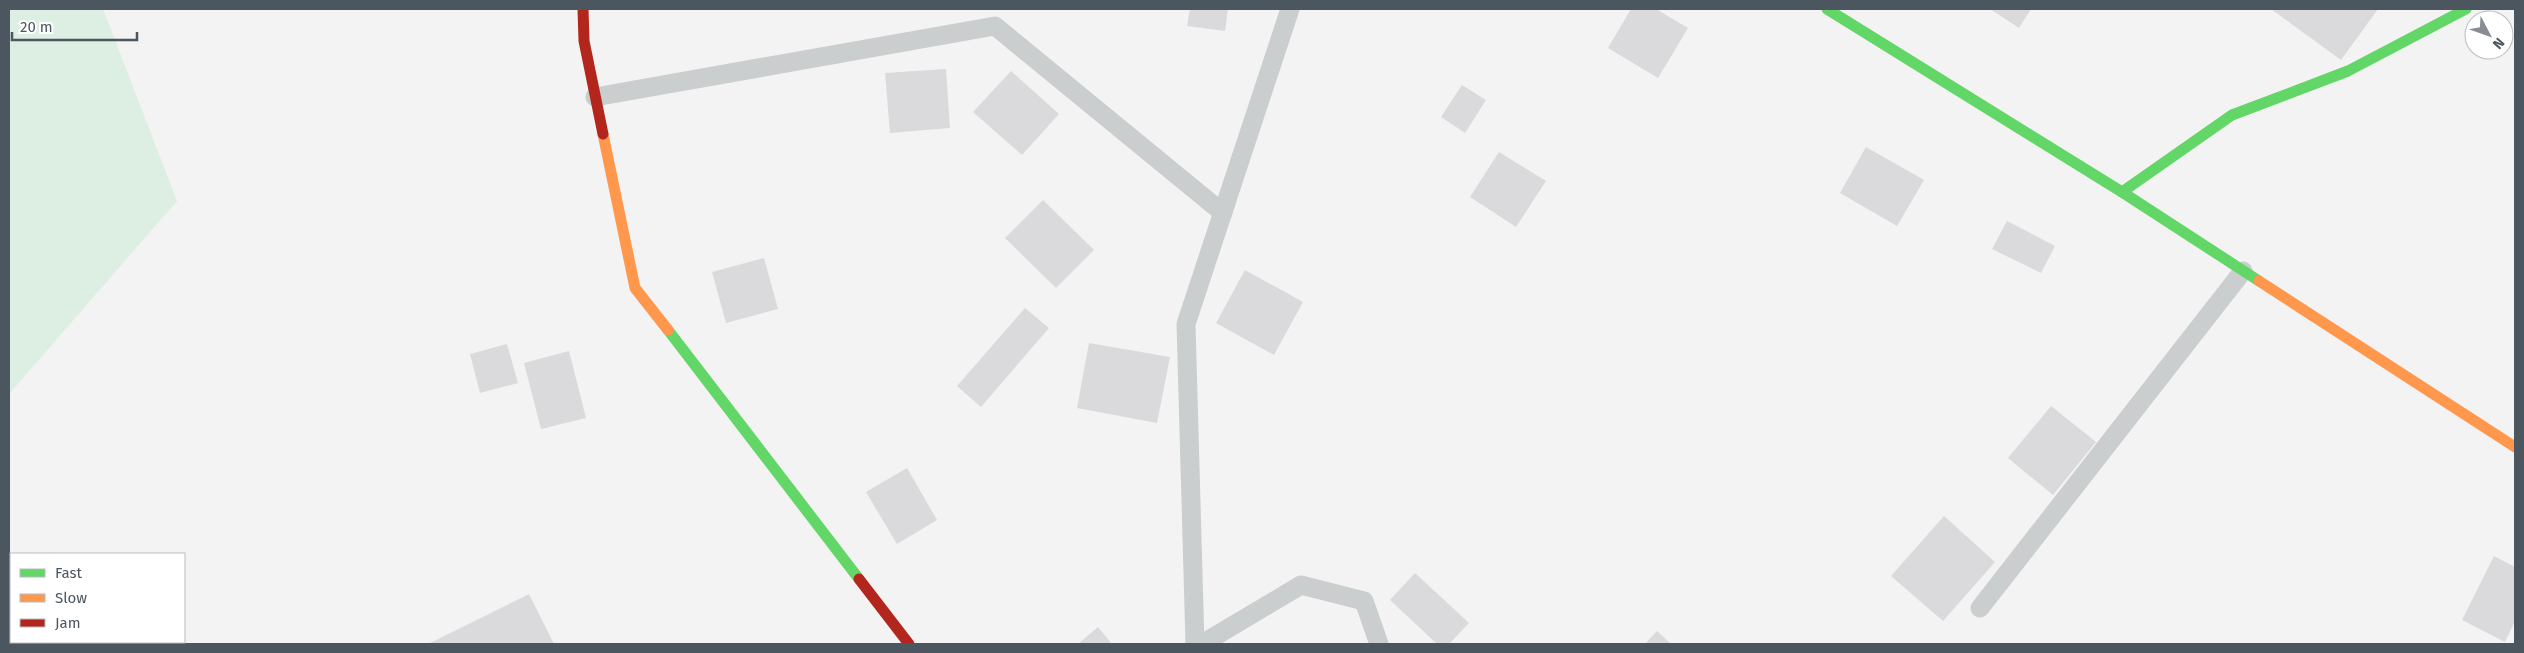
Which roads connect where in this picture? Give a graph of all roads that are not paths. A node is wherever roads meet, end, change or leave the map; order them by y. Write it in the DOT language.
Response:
graph roads {
  1 [pos="583,9"];
  2 [pos="1290,9"];
  3 [pos="1826,9"];
  4 [pos="2466,9"];
  5 [pos="595,97"];
  6 [pos="2122,192"];
  7 [pos="1223,213"];
  8 [pos="2243,271"];
  9 [pos="2515,447"];
  10 [pos="1980,608"];
  11 [pos="909,644"];
  12 [pos="1195,644"];
  13 [pos="1202,644"];
  14 [pos="1379,644"];
  1 -- 5 [label="street"];
  2 -- 7 [label="lane"];
  3 -- 6 [label="street"];
  4 -- 6 [label="street"];
  5 -- 7 [label="lane"];
  5 -- 11 [label="street"];
  6 -- 8 [label="street"];
  7 -- 12 [label="lane"];
  8 -- 9 [label="street"];
  8 -- 10 [label="lane"];
  13 -- 14 [label="lane"];
}
